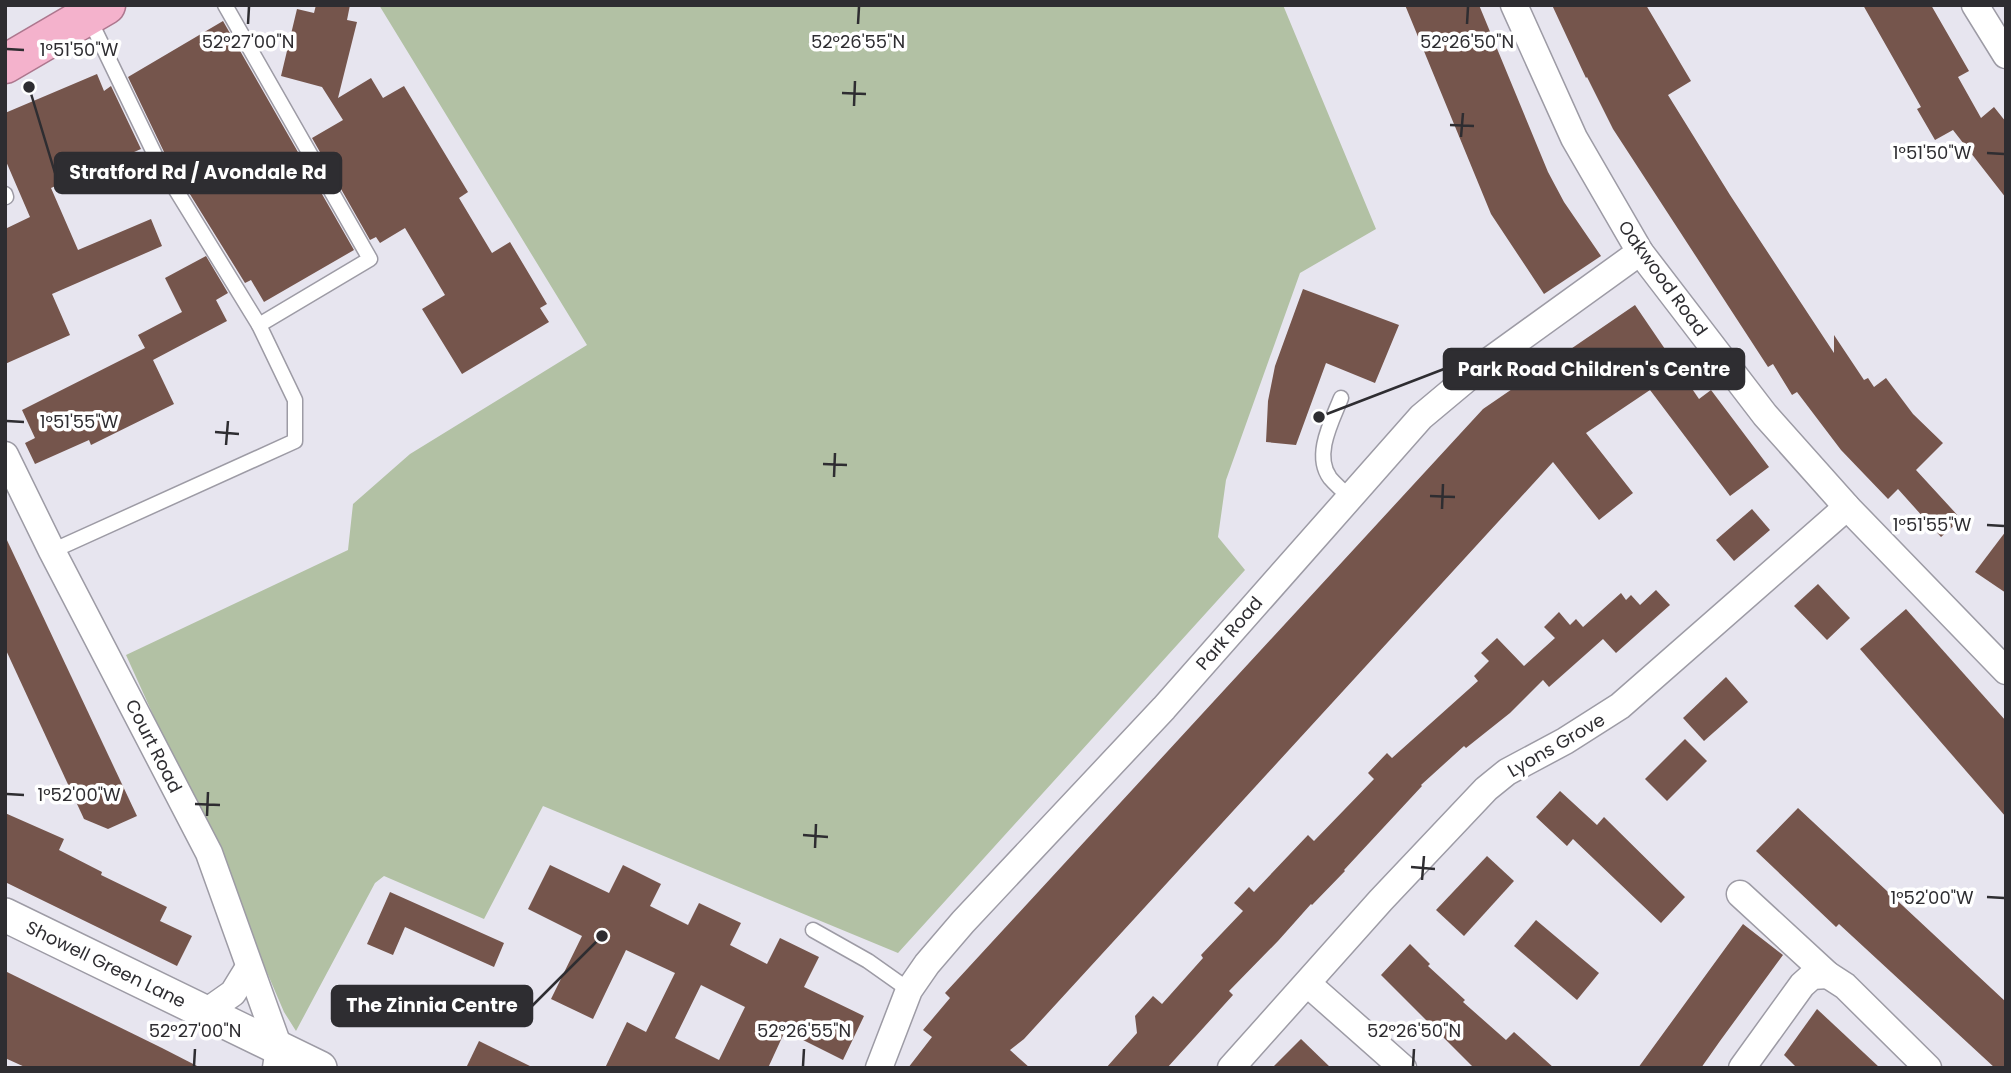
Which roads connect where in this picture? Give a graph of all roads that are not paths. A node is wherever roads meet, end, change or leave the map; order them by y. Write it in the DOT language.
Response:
graph roads {
  1 [pos="225,5"];
  2 [pos="1514,5"];
  3 [pos="1975,5"];
  4 [pos="97,10"];
  5 [pos="2006,55"];
  6 [pos="5,64"];
  7 [pos="1640,252"];
  8 [pos="260,325"];
  9 [pos="1341,398"];
  10 [pos="5,455"];
  11 [pos="1351,498"];
  12 [pos="15,502"];
  13 [pos="1847,507"];
  14 [pos="52,551"];
  15 [pos="2006,671"];
  16 [pos="1740,894"];
  17 [pos="5,915"];
  18 [pos="813,930"];
  19 [pos="249,967"];
  20 [pos="1828,975"];
  21 [pos="1308,984"];
  22 [pos="909,990"];
  23 [pos="206,1012"];
  24 [pos="277,1058"];
  25 [pos="320,1068"];
  26 [pos="879,1068"];
  27 [pos="1231,1068"];
  28 [pos="1403,1068"];
  29 [pos="1742,1068"];
  30 [pos="1928,1068"];
  1 -- 8 [label="lane"];
  2 -- 7 [label="street, Oakwood Road"];
  3 -- 5 [label="street"];
  4 -- 6 [label="highway"];
  4 -- 8 [label="lane"];
  7 -- 11 [label="street, Park Road"];
  7 -- 13 [label="street, Oakwood Road"];
  8 -- 14 [label="lane"];
  9 -- 11 [label="lane"];
  10 -- 12 [label="street, Court Road"];
  11 -- 22 [label="street, Park Road"];
  12 -- 14 [label="street, Court Road"];
  13 -- 15 [label="street, Oakwood Road"];
  13 -- 21 [label="street, Lyons Grove"];
  14 -- 19 [label="street, Court Road"];
  16 -- 20 [label="street"];
  17 -- 23 [label="street, Showell Green Lane"];
  18 -- 22 [label="lane"];
  19 -- 23 [label="street"];
  19 -- 24 [label="street, Court Road"];
  20 -- 29 [label="street"];
  20 -- 30 [label="street"];
  21 -- 27 [label="street, Lyons Grove"];
  21 -- 28 [label="street"];
  22 -- 26 [label="street, Park Road"];
  23 -- 24 [label="street, Showell Green Lane"];
  24 -- 25 [label="street, Showell Green Lane"];
}
